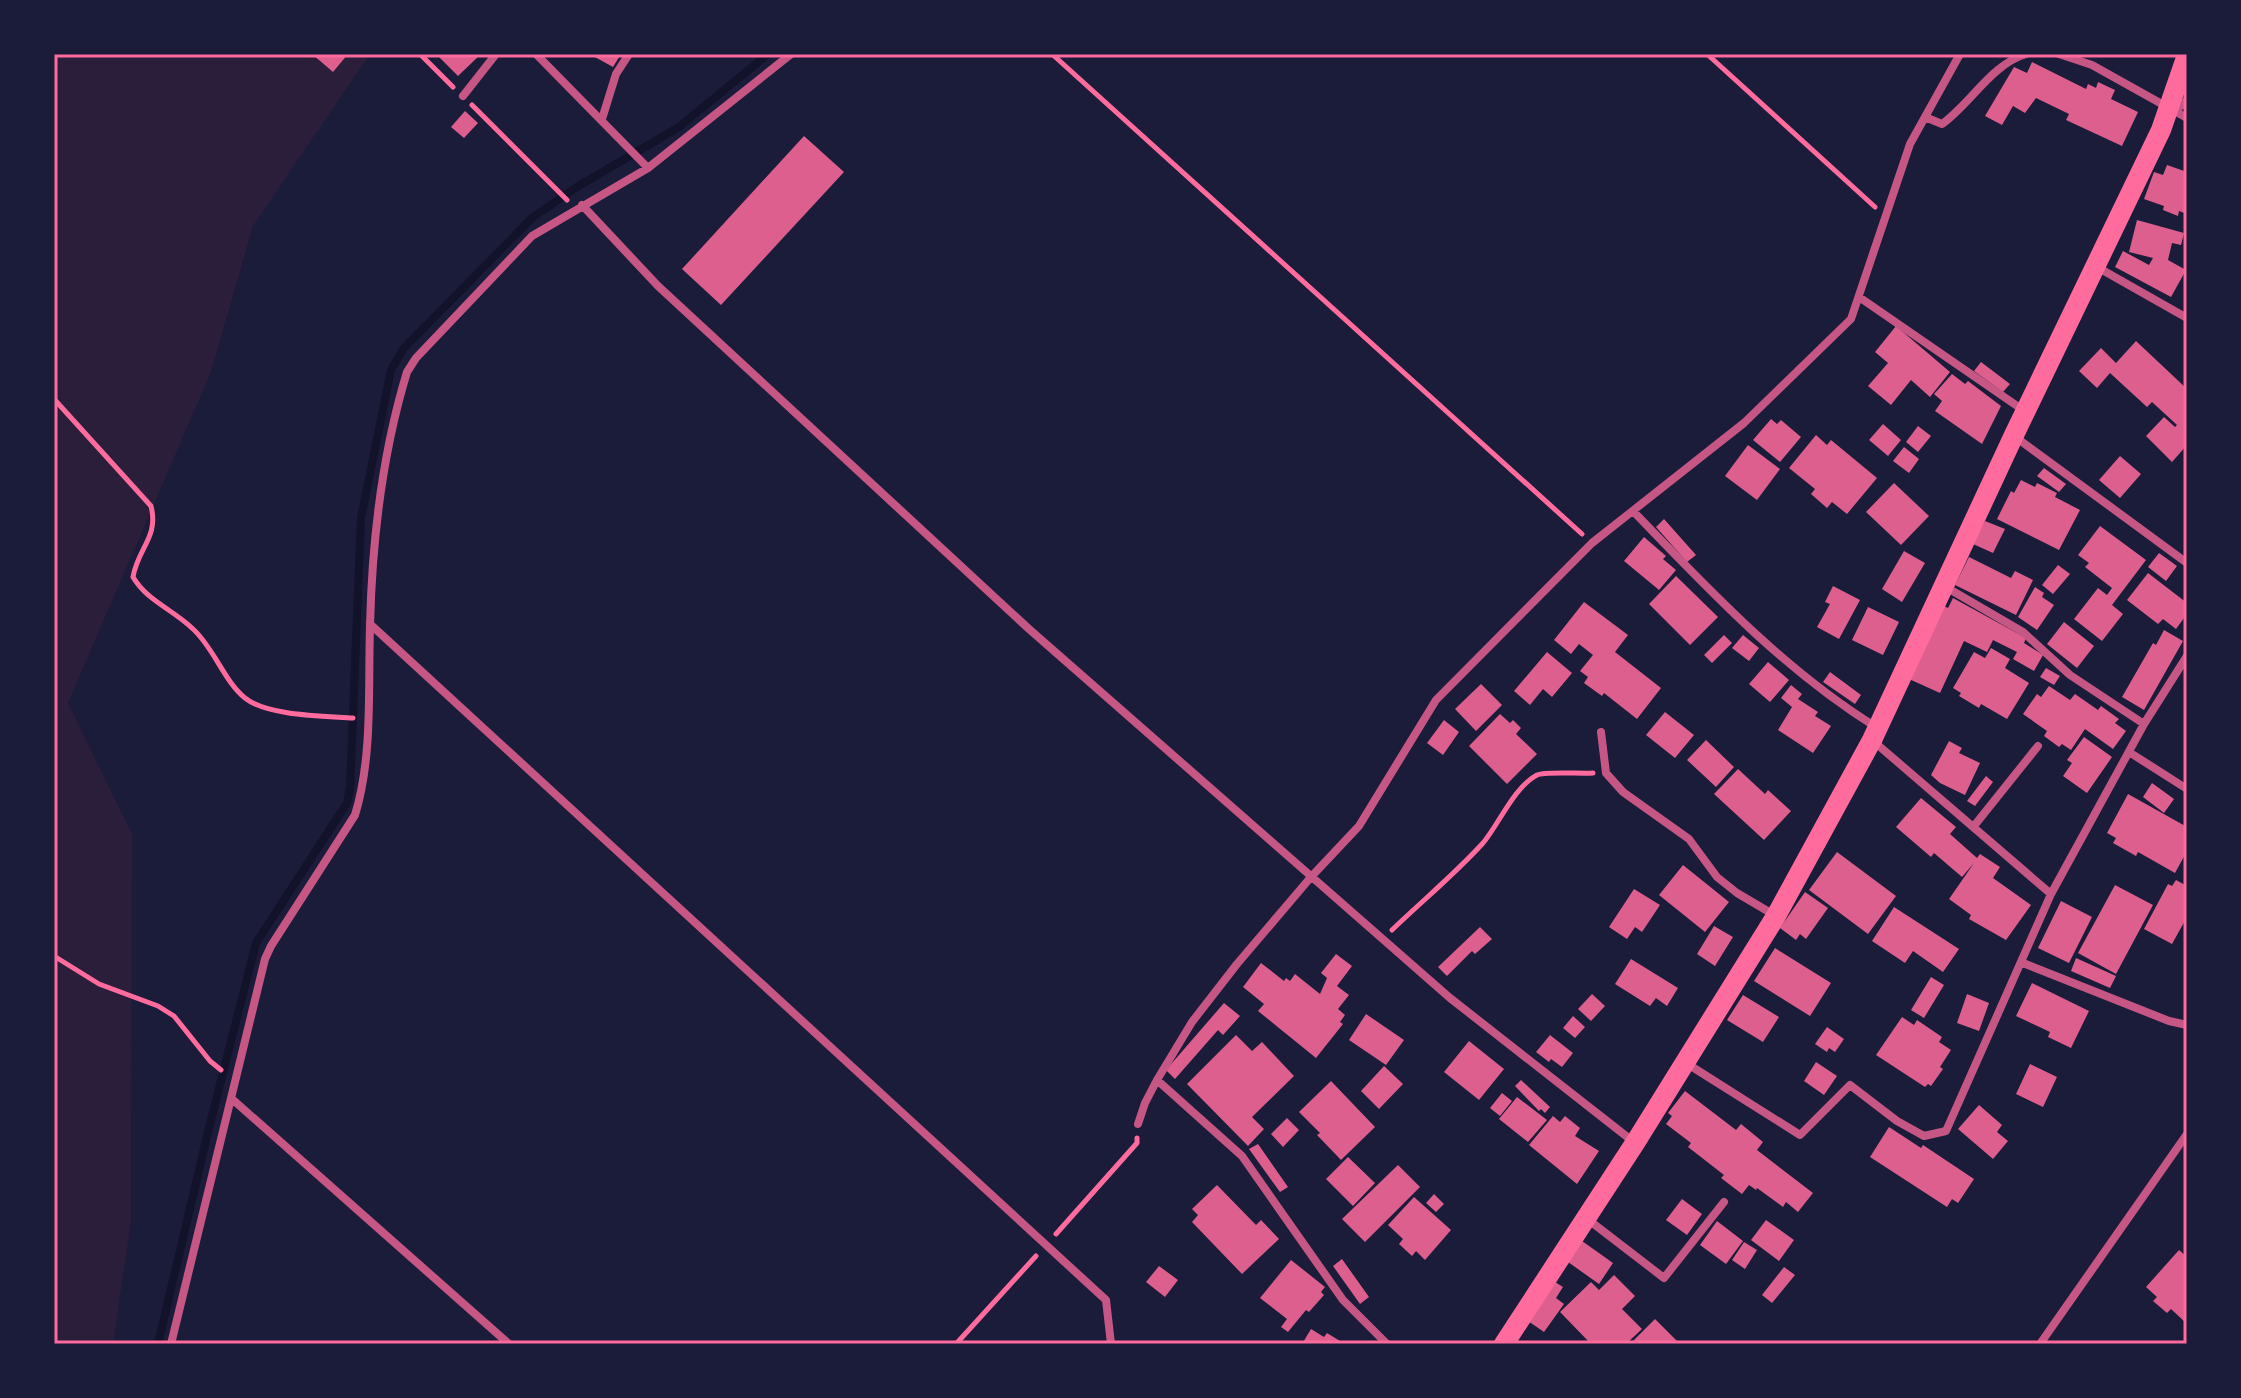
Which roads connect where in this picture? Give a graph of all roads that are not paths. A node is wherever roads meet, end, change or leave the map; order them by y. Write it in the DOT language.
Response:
graph roads {
  1 [pos="496,54"];
  2 [pos="536,54"];
  3 [pos="629,54"];
  4 [pos="791,54"];
  5 [pos="1960,54"];
  6 [pos="2026,54"];
  7 [pos="2059,54"];
  8 [pos="2187,55"];
  9 [pos="463,96"];
  10 [pos="2180,110"];
  11 [pos="1925,117"];
  12 [pos="602,119"];
  13 [pos="648,168"];
  14 [pos="582,205"];
  15 [pos="2095,266"];
  16 [pos="1859,297"];
  17 [pos="2187,305"];
  18 [pos="2184,316"];
  19 [pos="2025,412"];
  20 [pos="2014,435"];
  21 [pos="1633,511"];
  22 [pos="2187,563"];
  23 [pos="1944,585"];
  24 [pos="370,624"];
  25 [pos="2187,656"];
  26 [pos="2144,724"];
  27 [pos="1601,732"];
  28 [pos="1874,734"];
  29 [pos="2038,746"];
  30 [pos="2129,752"];
  31 [pos="2187,789"];
  32 [pos="1974,826"];
  33 [pos="1311,877"];
  34 [pos="2051,894"];
  35 [pos="1776,916"];
  36 [pos="2023,963"];
  37 [pos="2187,1025"];
  38 [pos="1685,1063"];
  39 [pos="1157,1080"];
  40 [pos="232,1099"];
  41 [pos="1138,1124"];
  42 [pos="2187,1134"];
  43 [pos="1635,1143"];
  44 [pos="1724,1202"];
  45 [pos="1586,1218"];
  46 [pos="171,1344"];
  47 [pos="509,1344"];
  48 [pos="1111,1344"];
  49 [pos="1387,1344"];
  50 [pos="1504,1344"];
  51 [pos="2040,1344"];
  1 -- 9 [label="street"];
  2 -- 12 [label="street"];
  3 -- 12 [label="street"];
  4 -- 13 [label="street"];
  5 -- 11 [label="street"];
  6 -- 11 [label="street"];
  7 -- 10 [label="street"];
  8 -- 10 [label="main road"];
  10 -- 15 [label="main road"];
  11 -- 16 [label="street"];
  12 -- 13 [label="street"];
  13 -- 14 [label="street"];
  14 -- 24 [label="street"];
  14 -- 33 [label="street"];
  15 -- 18 [label="street"];
  15 -- 19 [label="main road"];
  16 -- 19 [label="street"];
  16 -- 21 [label="street"];
  17 -- 18 [label="street"];
  19 -- 20 [label="main road"];
  20 -- 22 [label="street"];
  20 -- 23 [label="main road"];
  21 -- 28 [label="street"];
  21 -- 33 [label="street"];
  23 -- 26 [label="street"];
  23 -- 28 [label="main road"];
  24 -- 40 [label="street"];
  24 -- 48 [label="street"];
  25 -- 26 [label="street"];
  26 -- 30 [label="street"];
  27 -- 35 [label="street"];
  28 -- 32 [label="street"];
  28 -- 35 [label="main road"];
  29 -- 32 [label="street"];
  30 -- 31 [label="street"];
  30 -- 34 [label="street"];
  32 -- 34 [label="street"];
  33 -- 39 [label="street"];
  33 -- 43 [label="street"];
  34 -- 36 [label="street"];
  35 -- 38 [label="main road"];
  36 -- 37 [label="street"];
  36 -- 38 [label="street"];
  38 -- 43 [label="main road"];
  39 -- 41 [label="street"];
  39 -- 49 [label="street"];
  40 -- 46 [label="street"];
  40 -- 47 [label="street"];
  42 -- 51 [label="street"];
  43 -- 45 [label="main road"];
  44 -- 45 [label="street"];
  45 -- 50 [label="main road"];
}
